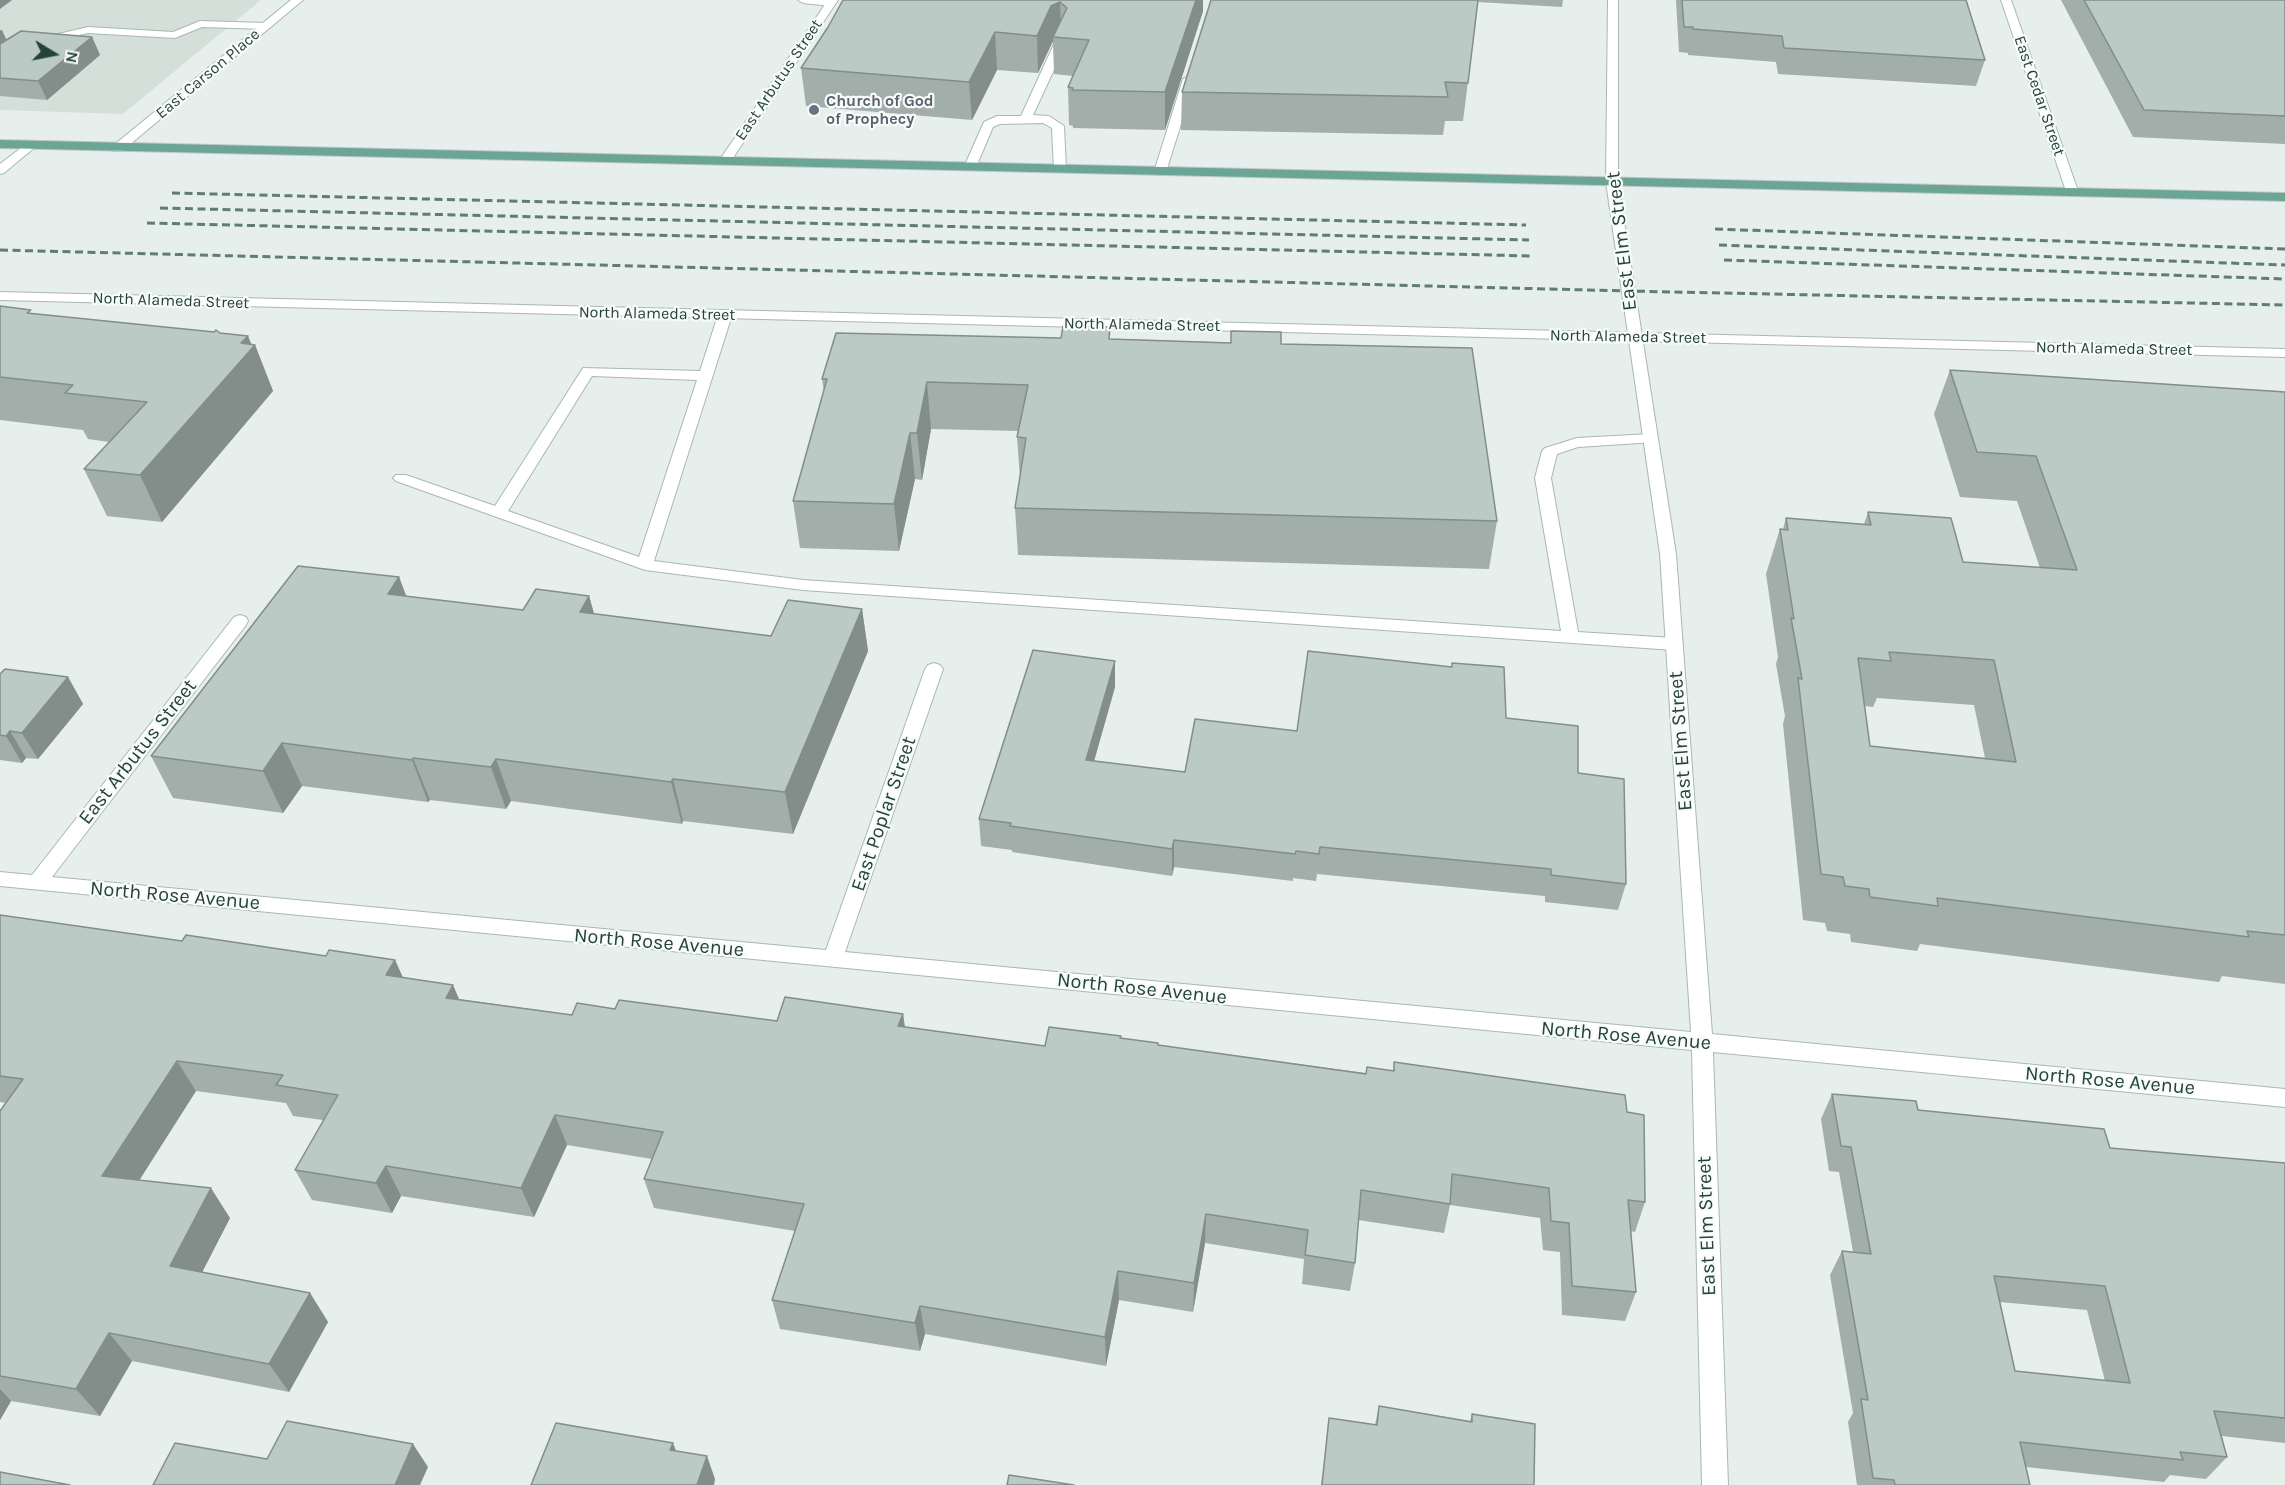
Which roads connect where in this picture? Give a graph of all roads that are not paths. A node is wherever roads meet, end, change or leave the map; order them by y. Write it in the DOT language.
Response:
graph roads {
  1 [pos="298,0"];
  2 [pos="803,0"];
  3 [pos="1613,0"];
  4 [pos="2006,0"];
  5 [pos="832,1"];
  6 [pos="266,26"];
  7 [pos="1060,44"];
  8 [pos="0,63"];
  9 [pos="1194,64"];
  10 [pos="1025,119"];
  11 [pos="0,144"];
  12 [pos="30,145"];
  13 [pos="118,148"];
  14 [pos="725,160"];
  15 [pos="970,167"];
  16 [pos="1060,169"];
  17 [pos="0,170"];
  18 [pos="1160,172"];
  19 [pos="1612,182"];
  20 [pos="2073,191"];
  21 [pos="2285,197"];
  22 [pos="0,296"];
  23 [pos="725,315"];
  24 [pos="1634,337"];
  25 [pos="2285,353"];
  26 [pos="706,376"];
  27 [pos="1650,439"];
  28 [pos="401,478"];
  29 [pos="499,513"];
  30 [pos="645,565"];
  31 [pos="240,621"];
  32 [pos="1570,636"];
  33 [pos="1674,644"];
  34 [pos="934,669"];
  35 [pos="0,879"];
  36 [pos="36,883"];
  37 [pos="833,959"];
  38 [pos="1702,1043"];
  39 [pos="2285,1098"];
  40 [pos="1715,1485"];
  1 -- 6 [label="street, East Carson Place"];
  2 -- 5 [label="street"];
  3 -- 19 [label="street, East Elm Street"];
  4 -- 20 [label="street, East Cedar Street"];
  5 -- 14 [label="street, East Arbutus Street"];
  6 -- 8 [label="street"];
  6 -- 13 [label="street, East Carson Place"];
  7 -- 10 [label="street"];
  9 -- 18 [label="street"];
  10 -- 15 [label="street"];
  10 -- 16 [label="street"];
  11 -- 12 [label="main road"];
  12 -- 13 [label="main road"];
  12 -- 17 [label="street"];
  13 -- 14 [label="main road"];
  14 -- 15 [label="main road"];
  15 -- 16 [label="main road"];
  16 -- 18 [label="main road"];
  18 -- 19 [label="main road"];
  19 -- 20 [label="main road"];
  19 -- 24 [label="street, East Elm Street"];
  20 -- 21 [label="main road"];
  22 -- 23 [label="street, North Alameda Street"];
  23 -- 24 [label="street, North Alameda Street"];
  23 -- 26 [label="street"];
  24 -- 25 [label="street, North Alameda Street"];
  24 -- 27 [label="street, East Elm Street"];
  26 -- 29 [label="street"];
  26 -- 30 [label="street"];
  27 -- 32 [label="street"];
  27 -- 33 [label="street, East Elm Street"];
  28 -- 29 [label="street"];
  29 -- 30 [label="street"];
  30 -- 32 [label="street"];
  31 -- 36 [label="street, East Arbutus Street"];
  32 -- 33 [label="street"];
  33 -- 38 [label="street, East Elm Street"];
  34 -- 37 [label="street, East Poplar Street"];
  35 -- 36 [label="street, North Rose Avenue"];
  36 -- 37 [label="street, North Rose Avenue"];
  37 -- 38 [label="street, North Rose Avenue"];
  38 -- 39 [label="street, North Rose Avenue"];
  38 -- 40 [label="street, East Elm Street"];
}
